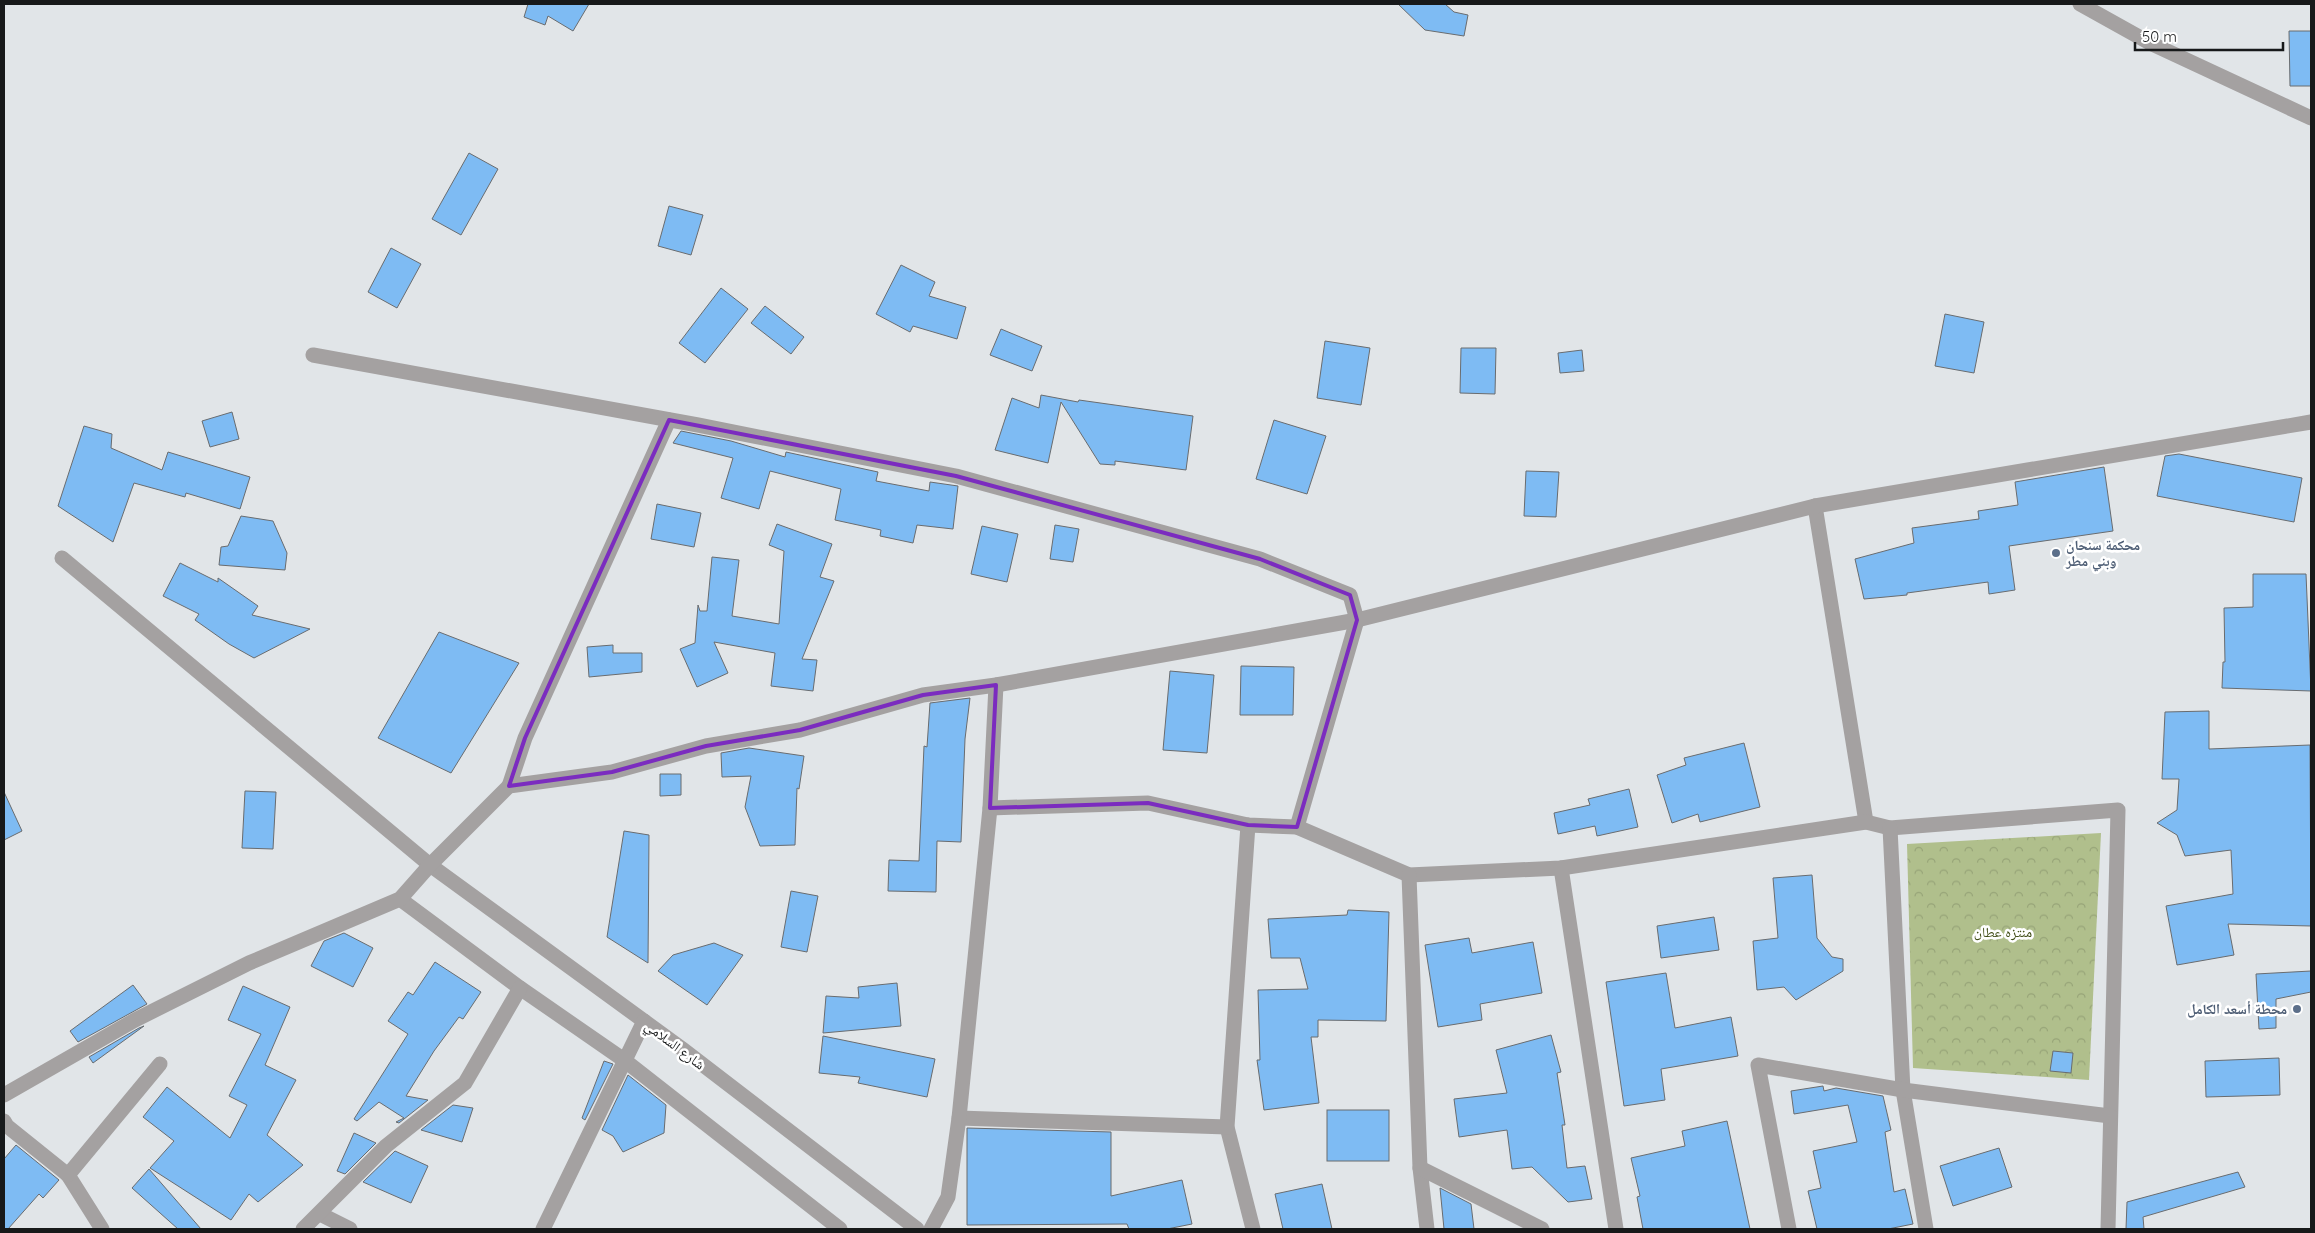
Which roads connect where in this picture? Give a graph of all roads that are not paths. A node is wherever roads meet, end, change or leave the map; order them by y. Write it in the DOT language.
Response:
graph roads {
  1 [pos="2080,4"];
  2 [pos="2311,118"];
  3 [pos="313,355"];
  4 [pos="669,420"];
  5 [pos="2311,422"];
  6 [pos="1815,506"];
  7 [pos="62,558"];
  8 [pos="1357,620"];
  9 [pos="996,685"];
  10 [pos="509,786"];
  11 [pos="990,808"];
  12 [pos="1866,822"];
  13 [pos="1248,825"];
  14 [pos="1297,827"];
  15 [pos="1890,828"];
  16 [pos="430,865"];
  17 [pos="1561,868"];
  18 [pos="1409,875"];
  19 [pos="400,900"];
  20 [pos="520,988"];
  21 [pos="644,1021"];
  22 [pos="624,1060"];
  23 [pos="160,1064"];
  24 [pos="1903,1090"];
  25 [pos="4,1096"];
  26 [pos="2110,1116"];
  27 [pos="960,1118"];
  28 [pos="4,1121"];
  29 [pos="1227,1127"];
  30 [pos="1420,1168"];
  31 [pos="68,1175"];
  32 [pos="320,1214"];
  33 [pos="96,1226"];
  34 [pos="304,1229"];
  35 [pos="350,1229"];
  36 [pos="543,1229"];
  37 [pos="840,1229"];
  38 [pos="917,1229"];
  39 [pos="931,1229"];
  40 [pos="1253,1229"];
  41 [pos="1427,1229"];
  42 [pos="1542,1229"];
  43 [pos="1616,1229"];
  44 [pos="1788,1229"];
  45 [pos="1926,1229"];
  46 [pos="2108,1229"];
  1 -- 2 [label="street"];
  3 -- 4 [label="street"];
  4 -- 8 [label="street"];
  4 -- 10 [label="street"];
  5 -- 6 [label="street"];
  6 -- 8 [label="street"];
  6 -- 12 [label="street"];
  7 -- 16 [label="street, شارع السلامي"];
  8 -- 9 [label="street"];
  8 -- 14 [label="street"];
  9 -- 10 [label="street"];
  9 -- 11 [label="street"];
  10 -- 16 [label="street"];
  11 -- 13 [label="street"];
  11 -- 27 [label="street"];
  12 -- 15 [label="street"];
  12 -- 17 [label="street"];
  13 -- 14 [label="street"];
  13 -- 29 [label="street"];
  14 -- 18 [label="street"];
  15 -- 24 [label="street"];
  15 -- 26 [label="street"];
  16 -- 19 [label="street"];
  16 -- 21 [label="street, شارع السلامي"];
  17 -- 18 [label="street"];
  17 -- 43 [label="street"];
  18 -- 30 [label="street"];
  19 -- 20 [label="street"];
  19 -- 25 [label="street"];
  20 -- 22 [label="street"];
  20 -- 32 [label="street"];
  21 -- 22 [label="street"];
  21 -- 38 [label="street, شارع السلامي"];
  22 -- 36 [label="street"];
  22 -- 37 [label="street"];
  23 -- 31 [label="street"];
  24 -- 26 [label="street"];
  24 -- 44 [label="street"];
  24 -- 45 [label="street"];
  26 -- 46 [label="street"];
  27 -- 29 [label="street"];
  27 -- 39 [label="street"];
  28 -- 31 [label="street"];
  29 -- 40 [label="street"];
  30 -- 41 [label="street"];
  30 -- 42 [label="street"];
  31 -- 33 [label="street"];
  32 -- 34 [label="street"];
  32 -- 35 [label="street"];
}
